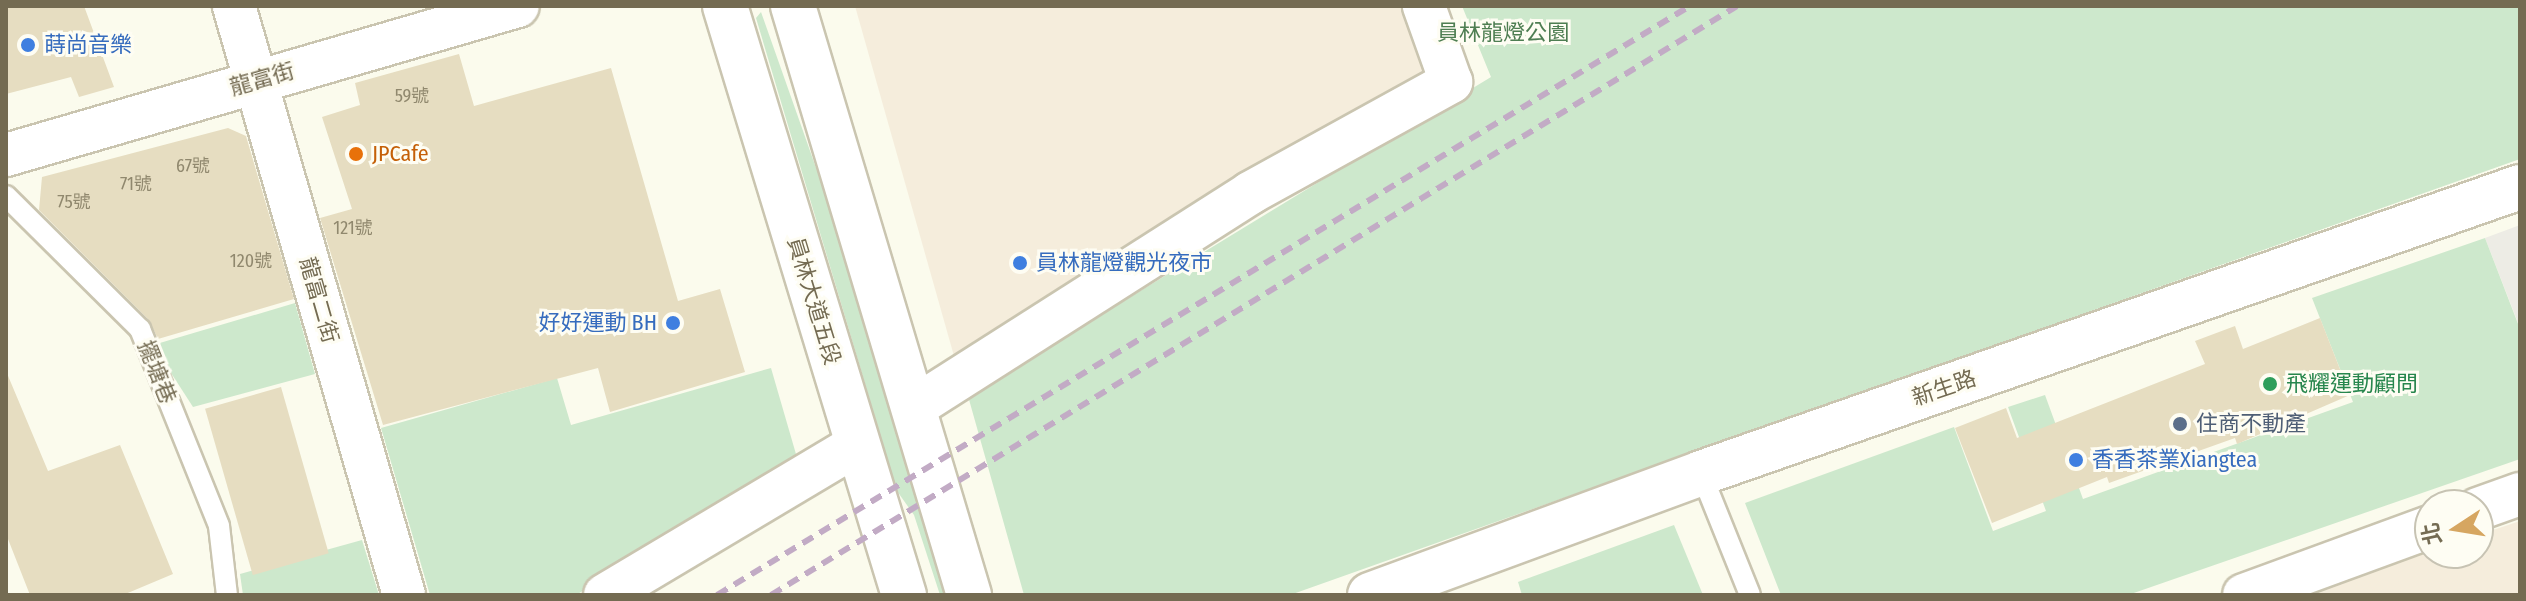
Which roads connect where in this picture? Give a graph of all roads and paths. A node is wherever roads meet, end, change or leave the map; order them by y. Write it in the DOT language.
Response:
graph roads {
  1 [pos="234,6"];
  2 [pos="518,6"];
  3 [pos="725,6"];
  4 [pos="793,6"];
  5 [pos="1424,6"];
  6 [pos="256,81"];
  7 [pos="6,155"];
  8 [pos="2520,187"];
  9 [pos="6,196"];
  10 [pos="916,406"];
  11 [pos="857,445"];
  12 [pos="1701,473"];
  13 [pos="2520,494"];
  14 [pos="2494,503"];
  15 [pos="2414,533"];
  16 [pos="227,595"];
  17 [pos="404,595"];
  18 [pos="605,595"];
  19 [pos="904,595"];
  20 [pos="969,595"];
  21 [pos="1370,595"];
  22 [pos="1750,595"];
  23 [pos="2244,595"];
  1 -- 6 [label="street, 龍富二街"];
  2 -- 6 [label="street, 龍富街"];
  3 -- 11 [label="main road, 員林大道五段"];
  4 -- 10 [label="main road"];
  5 -- 10 [label="street"];
  6 -- 7 [label="street, 龍富街"];
  6 -- 17 [label="street, 龍富二街"];
  8 -- 12 [label="main road, 新生路"];
  9 -- 16 [label="lane, 擺塘巷"];
  10 -- 20 [label="main road"];
  11 -- 18 [label="street"];
  11 -- 19 [label="main road, 員林大道五段"];
  12 -- 21 [label="main road, 新生路"];
  12 -- 22 [label="lane"];
  13 -- 14 [label="street"];
  15 -- 23 [label="street"];
}
